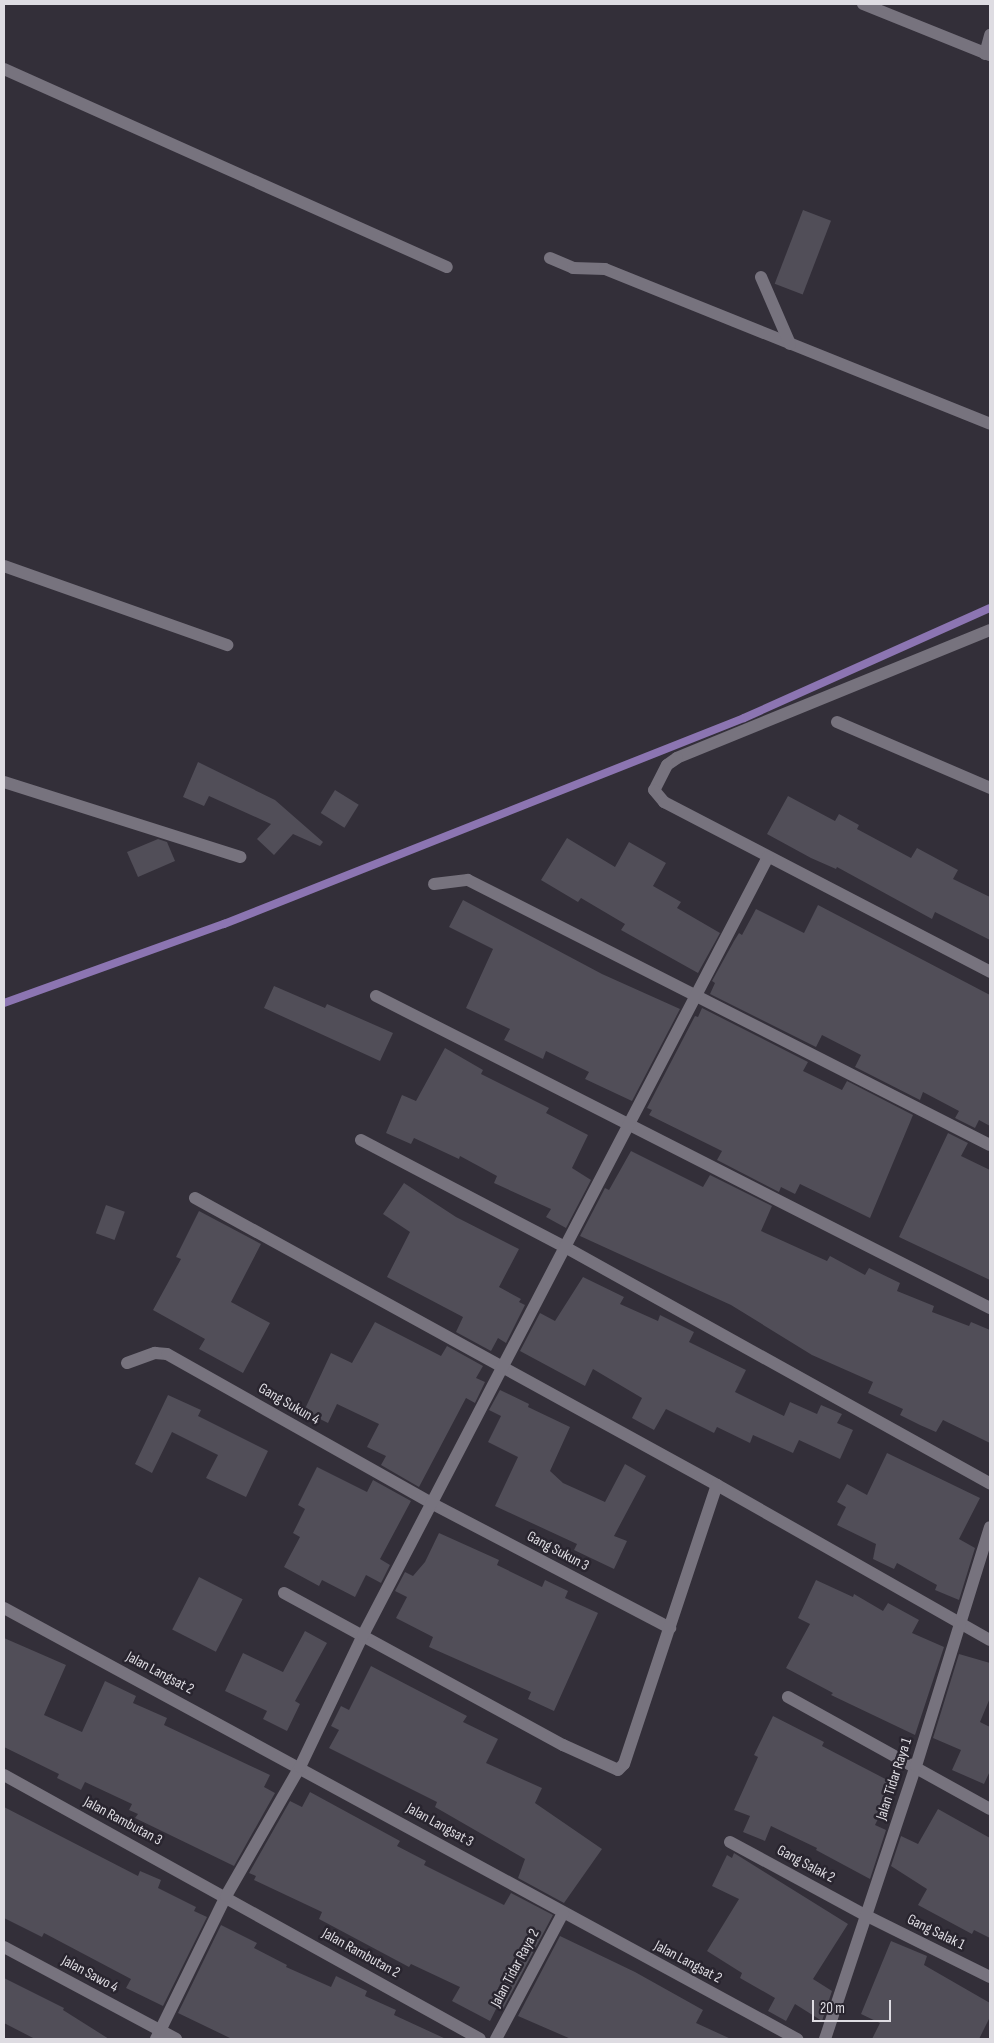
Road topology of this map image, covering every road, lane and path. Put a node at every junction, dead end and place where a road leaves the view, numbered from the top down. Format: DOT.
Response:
graph roads {
  1 [pos="863,4"];
  2 [pos="990,35"];
  3 [pos="988,54"];
  4 [pos="4,70"];
  5 [pos="550,258"];
  6 [pos="447,267"];
  7 [pos="761,277"];
  8 [pos="790,344"];
  9 [pos="990,424"];
  10 [pos="4,566"];
  11 [pos="990,630"];
  12 [pos="227,645"];
  13 [pos="837,722"];
  14 [pos="4,782"];
  15 [pos="990,788"];
  16 [pos="240,856"];
  17 [pos="768,857"];
  18 [pos="434,884"];
  19 [pos="990,972"];
  20 [pos="696,995"];
  21 [pos="376,996"];
  22 [pos="628,1124"];
  23 [pos="361,1140"];
  24 [pos="990,1145"];
  25 [pos="194,1198"];
  26 [pos="565,1247"];
  27 [pos="990,1308"];
  28 [pos="127,1363"];
  29 [pos="503,1366"];
  30 [pos="990,1484"];
  31 [pos="717,1485"];
  32 [pos="431,1503"];
  33 [pos="990,1527"];
  34 [pos="284,1593"];
  35 [pos="4,1608"];
  36 [pos="960,1624"];
  37 [pos="670,1628"];
  38 [pos="362,1634"];
  39 [pos="990,1640"];
  40 [pos="788,1697"];
  41 [pos="916,1766"];
  42 [pos="300,1767"];
  43 [pos="4,1775"];
  44 [pos="990,1809"];
  45 [pos="730,1842"];
  46 [pos="226,1896"];
  47 [pos="563,1913"];
  48 [pos="867,1916"];
  49 [pos="4,1946"];
  50 [pos="990,1977"];
  51 [pos="158,2035"];
  52 [pos="176,2039"];
  53 [pos="480,2039"];
  54 [pos="496,2039"];
  55 [pos="797,2039"];
  56 [pos="825,2039"];
  1 -- 3 [label="street"];
  2 -- 3 [label="street"];
  4 -- 6 [label="street"];
  5 -- 8 [label="street"];
  7 -- 8 [label="street"];
  8 -- 9 [label="street"];
  10 -- 12 [label="street"];
  11 -- 17 [label="street"];
  13 -- 15 [label="street"];
  14 -- 16 [label="street"];
  17 -- 19 [label="street"];
  17 -- 20 [label="street"];
  18 -- 20 [label="street"];
  20 -- 22 [label="street"];
  20 -- 24 [label="street"];
  21 -- 22 [label="street"];
  22 -- 26 [label="street"];
  22 -- 27 [label="street"];
  23 -- 26 [label="street"];
  25 -- 29 [label="street"];
  26 -- 29 [label="street"];
  26 -- 30 [label="street"];
  28 -- 32 [label="street, Gang Sukun 4"];
  29 -- 31 [label="street"];
  29 -- 32 [label="street"];
  31 -- 36 [label="street"];
  31 -- 37 [label="street"];
  32 -- 37 [label="street, Gang Sukun 3"];
  32 -- 38 [label="street"];
  33 -- 36 [label="street, Jalan Tidar Raya 1"];
  34 -- 38 [label="street"];
  35 -- 42 [label="street, Jalan Langsat 2"];
  36 -- 39 [label="street"];
  36 -- 41 [label="street, Jalan Tidar Raya 1"];
  37 -- 38 [label="street"];
  38 -- 42 [label="street"];
  40 -- 41 [label="street"];
  41 -- 44 [label="street"];
  41 -- 48 [label="street, Jalan Tidar Raya 1"];
  42 -- 46 [label="street"];
  42 -- 47 [label="street, Jalan Langsat 3"];
  43 -- 46 [label="street, Jalan Rambutan 3"];
  45 -- 48 [label="street, Gang Salak 2"];
  46 -- 51 [label="street"];
  46 -- 53 [label="street, Jalan Rambutan 2"];
  47 -- 54 [label="street, Jalan Tidar Raya 2"];
  47 -- 55 [label="street, Jalan Langsat 2"];
  48 -- 50 [label="street, Gang Salak 1"];
  48 -- 56 [label="street, Jalan Tidar Raya 1"];
  49 -- 51 [label="street, Jalan Sawo 4"];
  51 -- 52 [label="street, Jalan Sawo 4"];
}
